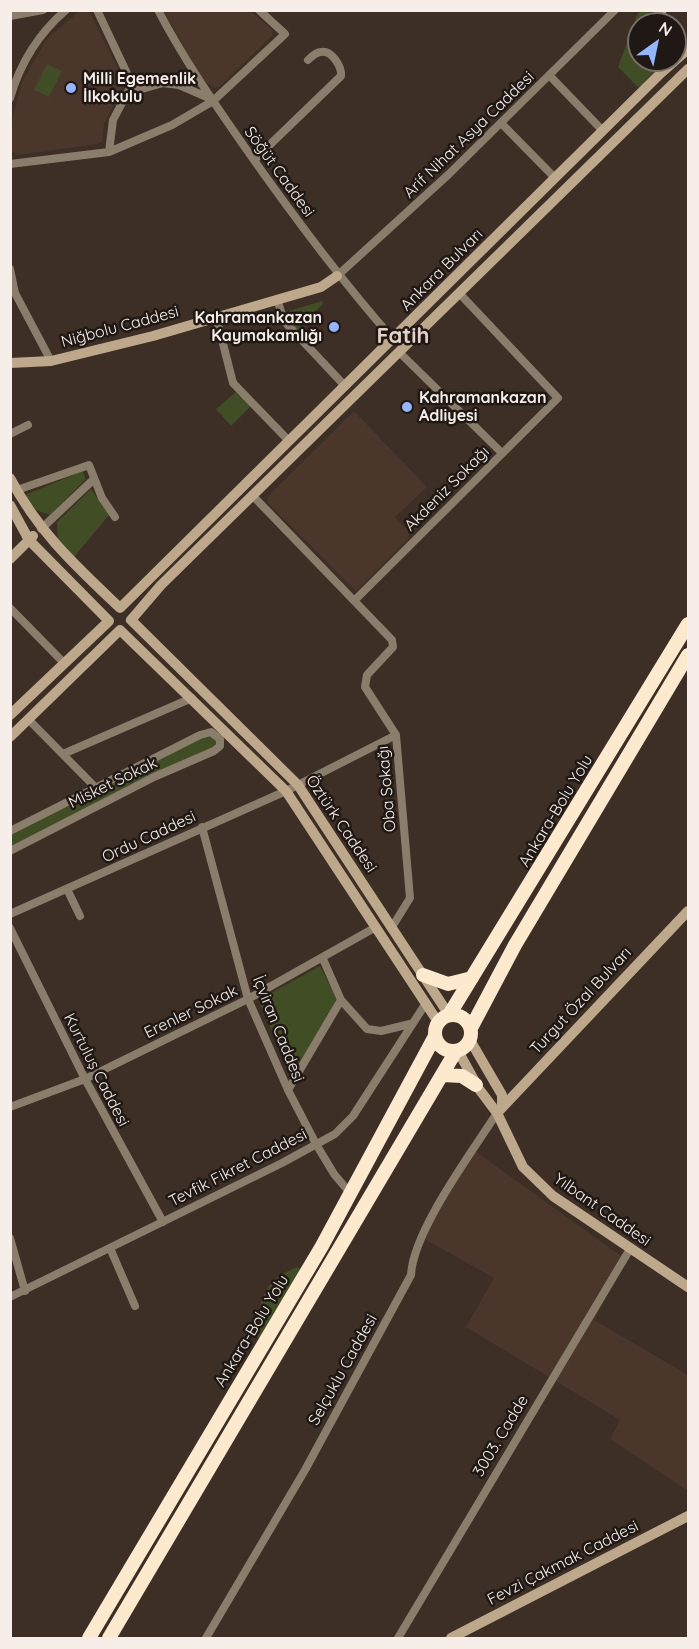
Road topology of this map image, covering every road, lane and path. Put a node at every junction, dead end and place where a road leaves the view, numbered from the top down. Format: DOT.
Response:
graph roads {
  1 [pos="43,10"];
  2 [pos="66,10"];
  3 [pos="98,10"];
  4 [pos="158,10"];
  5 [pos="259,10"];
  6 [pos="615,10"];
  7 [pos="10,16"];
  8 [pos="308,60"];
  9 [pos="688,70"];
  10 [pos="665,72"];
  11 [pos="550,76"];
  12 [pos="132,84"];
  13 [pos="10,98"];
  14 [pos="213,101"];
  15 [pos="502,124"];
  16 [pos="603,131"];
  17 [pos="109,152"];
  18 [pos="254,160"];
  19 [pos="10,164"];
  20 [pos="555,178"];
  21 [pos="10,269"];
  22 [pos="337,276"];
  23 [pos="13,294"];
  24 [pos="460,294"];
  25 [pos="277,299"];
  26 [pos="216,316"];
  27 [pos="393,339"];
  28 [pos="400,353"];
  29 [pos="51,361"];
  30 [pos="10,363"];
  31 [pos="345,386"];
  32 [pos="28,425"];
  33 [pos="10,434"];
  34 [pos="289,441"];
  35 [pos="502,453"];
  36 [pos="10,478"];
  37 [pos="94,479"];
  38 [pos="17,490"];
  39 [pos="253,496"];
  40 [pos="10,505"];
  41 [pos="115,517"];
  42 [pos="41,529"];
  43 [pos="29,540"];
  44 [pos="10,559"];
  45 [pos="355,600"];
  46 [pos="10,608"];
  47 [pos="120,608"];
  48 [pos="130,620"];
  49 [pos="109,621"];
  50 [pos="688,624"];
  51 [pos="120,630"];
  52 [pos="688,655"];
  53 [pos="64,663"];
  54 [pos="192,698"];
  55 [pos="13,708"];
  56 [pos="28,720"];
  57 [pos="396,735"];
  58 [pos="10,737"];
  59 [pos="63,754"];
  60 [pos="298,785"];
  61 [pos="95,787"];
  62 [pos="286,791"];
  63 [pos="202,827"];
  64 [pos="10,831"];
  65 [pos="10,851"];
  66 [pos="67,890"];
  67 [pos="688,911"];
  68 [pos="10,914"];
  69 [pos="80,916"];
  70 [pos="10,927"];
  71 [pos="376,927"];
  72 [pos="392,927"];
  73 [pos="323,959"];
  74 [pos="423,975"];
  75 [pos="472,978"];
  76 [pos="248,999"];
  77 [pos="340,1000"];
  78 [pos="426,1003"];
  79 [pos="445,1017"];
  80 [pos="410,1024"];
  81 [pos="470,1034"];
  82 [pos="435,1036"];
  83 [pos="457,1051"];
  84 [pos="441,1075"];
  85 [pos="85,1078"];
  86 [pos="476,1085"];
  87 [pos="288,1090"];
  88 [pos="10,1107"];
  89 [pos="500,1110"];
  90 [pos="316,1144"];
  91 [pos="350,1193"];
  92 [pos="163,1222"];
  93 [pos="10,1238"];
  94 [pos="110,1248"];
  95 [pos="630,1249"];
  96 [pos="688,1287"];
  97 [pos="25,1291"];
  98 [pos="10,1297"];
  99 [pos="135,1306"];
  100 [pos="688,1516"];
  101 [pos="89,1638"];
  102 [pos="109,1638"];
  103 [pos="206,1638"];
  104 [pos="399,1638"];
  105 [pos="451,1638"];
  1 -- 7 [label="street"];
  2 -- 13 [label="street"];
  3 -- 12 [label="street"];
  4 -- 14 [label="street, Söğüt Caddesi"];
  5 -- 14 [label="street"];
  6 -- 11 [label="street, Arif Nihat Asya Caddesi"];
  8 -- 18 [label="street"];
  9 -- 24 [label="street, Ankara Bulvarı"];
  10 -- 16 [label="street, Ankara Bulvarı"];
  11 -- 15 [label="street, Arif Nihat Asya Caddesi"];
  11 -- 16 [label="street"];
  12 -- 14 [label="street"];
  12 -- 17 [label="street"];
  14 -- 17 [label="street"];
  14 -- 18 [label="street, Söğüt Caddesi"];
  15 -- 20 [label="street"];
  15 -- 22 [label="street, Arif Nihat Asya Caddesi"];
  16 -- 20 [label="street, Ankara Bulvarı"];
  17 -- 19 [label="street"];
  18 -- 22 [label="street, Söğüt Caddesi"];
  20 -- 27 [label="street, Ankara Bulvarı"];
  21 -- 23 [label="street"];
  22 -- 25 [label="street, Niğbolu Caddesi"];
  22 -- 27 [label="street, Söğüt Caddesi"];
  23 -- 29 [label="street"];
  24 -- 28 [label="street, Ankara Bulvarı"];
  24 -- 35 [label="street, Akdeniz Sokağı"];
  25 -- 26 [label="street, Niğbolu Caddesi"];
  25 -- 31 [label="street"];
  26 -- 29 [label="street, Niğbolu Caddesi"];
  26 -- 34 [label="street"];
  27 -- 31 [label="street, Ankara Bulvarı"];
  28 -- 35 [label="street"];
  28 -- 39 [label="street, Ankara Bulvarı"];
  29 -- 30 [label="street, Niğbolu Caddesi"];
  31 -- 34 [label="street, Ankara Bulvarı"];
  32 -- 33 [label="street"];
  34 -- 47 [label="street, Ankara Bulvarı"];
  35 -- 45 [label="street, Akdeniz Sokağı"];
  36 -- 38 [label="street"];
  37 -- 38 [label="street"];
  37 -- 41 [label="street"];
  37 -- 42 [label="street"];
  38 -- 42 [label="street"];
  39 -- 45 [label="street"];
  39 -- 48 [label="street, Ankara Bulvarı"];
  40 -- 43 [label="street"];
  42 -- 43 [label="street"];
  42 -- 47 [label="street"];
  43 -- 44 [label="street"];
  43 -- 49 [label="street"];
  45 -- 57 [label="street, Oba Sokağı"];
  46 -- 53 [label="street"];
  47 -- 48 [label="street"];
  47 -- 49 [label="street, Ankara Bulvarı"];
  48 -- 51 [label="street, Ankara Bulvarı"];
  48 -- 60 [label="street, Öztürk Caddesi"];
  49 -- 51 [label="street"];
  49 -- 53 [label="street, Ankara Bulvarı"];
  50 -- 75 [label="highway, Ankara-Bolu Yolu"];
  51 -- 54 [label="street, Öztürk Caddesi"];
  51 -- 56 [label="street, Ankara Bulvarı"];
  52 -- 81 [label="highway, Ankara-Bolu Yolu"];
  53 -- 55 [label="street, Ankara Bulvarı"];
  54 -- 59 [label="street"];
  54 -- 62 [label="street, Öztürk Caddesi"];
  56 -- 58 [label="street, Ankara Bulvarı"];
  56 -- 59 [label="street"];
  57 -- 60 [label="street, Ordu Caddesi"];
  57 -- 72 [label="street, Oba Sokağı"];
  59 -- 61 [label="street"];
  60 -- 62 [label="street, Ordu Caddesi"];
  60 -- 72 [label="street, Öztürk Caddesi"];
  61 -- 64 [label="street"];
  61 -- 65 [label="street, Misket Sokak"];
  62 -- 63 [label="street, Ordu Caddesi"];
  62 -- 71 [label="street, Öztürk Caddesi"];
  63 -- 66 [label="street, Ordu Caddesi"];
  63 -- 76 [label="street, İçviran Caddesi"];
  66 -- 68 [label="street, Ordu Caddesi"];
  66 -- 69 [label="street"];
  67 -- 89 [label="street, Turgut Özal Bulvarı"];
  70 -- 85 [label="street, Kurtuluş Caddesi"];
  71 -- 73 [label="street, Erenler Sokak"];
  71 -- 78 [label="street, Öztürk Caddesi"];
  72 -- 74 [label="street, Öztürk Caddesi"];
  73 -- 76 [label="street, Erenler Sokak"];
  73 -- 77 [label="street"];
  74 -- 75 [label="highway"];
  74 -- 79 [label="street, Öztürk Caddesi"];
  75 -- 79 [label="highway, Ankara-Bolu Yolu"];
  76 -- 85 [label="street, Erenler Sokak"];
  76 -- 87 [label="street, İçviran Caddesi"];
  77 -- 80 [label="street"];
  77 -- 87 [label="street"];
  78 -- 79 [label="street, Öztürk Caddesi"];
  78 -- 80 [label="street, Tevfik Fikret Caddesi"];
  79 -- 81 [label="highway"];
  79 -- 82 [label="highway"];
  80 -- 90 [label="street, Tevfik Fikret Caddesi"];
  81 -- 83 [label="highway"];
  81 -- 89 [label="street, Yılbant Caddesi"];
  82 -- 83 [label="highway"];
  82 -- 91 [label="highway, Ankara-Bolu Yolu"];
  83 -- 84 [label="highway, Ankara-Bolu Yolu"];
  83 -- 86 [label="street, Yılbant Caddesi"];
  84 -- 86 [label="highway"];
  84 -- 102 [label="highway, Ankara-Bolu Yolu"];
  85 -- 88 [label="street, Erenler Sokak"];
  85 -- 92 [label="street, Kurtuluş Caddesi"];
  86 -- 89 [label="street, Yılbant Caddesi"];
  87 -- 90 [label="street, İçviran Caddesi"];
  89 -- 95 [label="street, Yılbant Caddesi"];
  89 -- 103 [label="street, Selçuklu Caddesi"];
  90 -- 91 [label="street, İçviran Caddesi"];
  90 -- 92 [label="street, Tevfik Fikret Caddesi"];
  91 -- 101 [label="highway, Ankara-Bolu Yolu"];
  92 -- 94 [label="street, Tevfik Fikret Caddesi"];
  93 -- 97 [label="street"];
  94 -- 97 [label="street, Tevfik Fikret Caddesi"];
  94 -- 99 [label="street"];
  95 -- 96 [label="street, Yılbant Caddesi"];
  95 -- 104 [label="street, 3003. Cadde"];
  97 -- 98 [label="street, Tevfik Fikret Caddesi"];
  100 -- 105 [label="street, Fevzi Çakmak Caddesi"];
}
